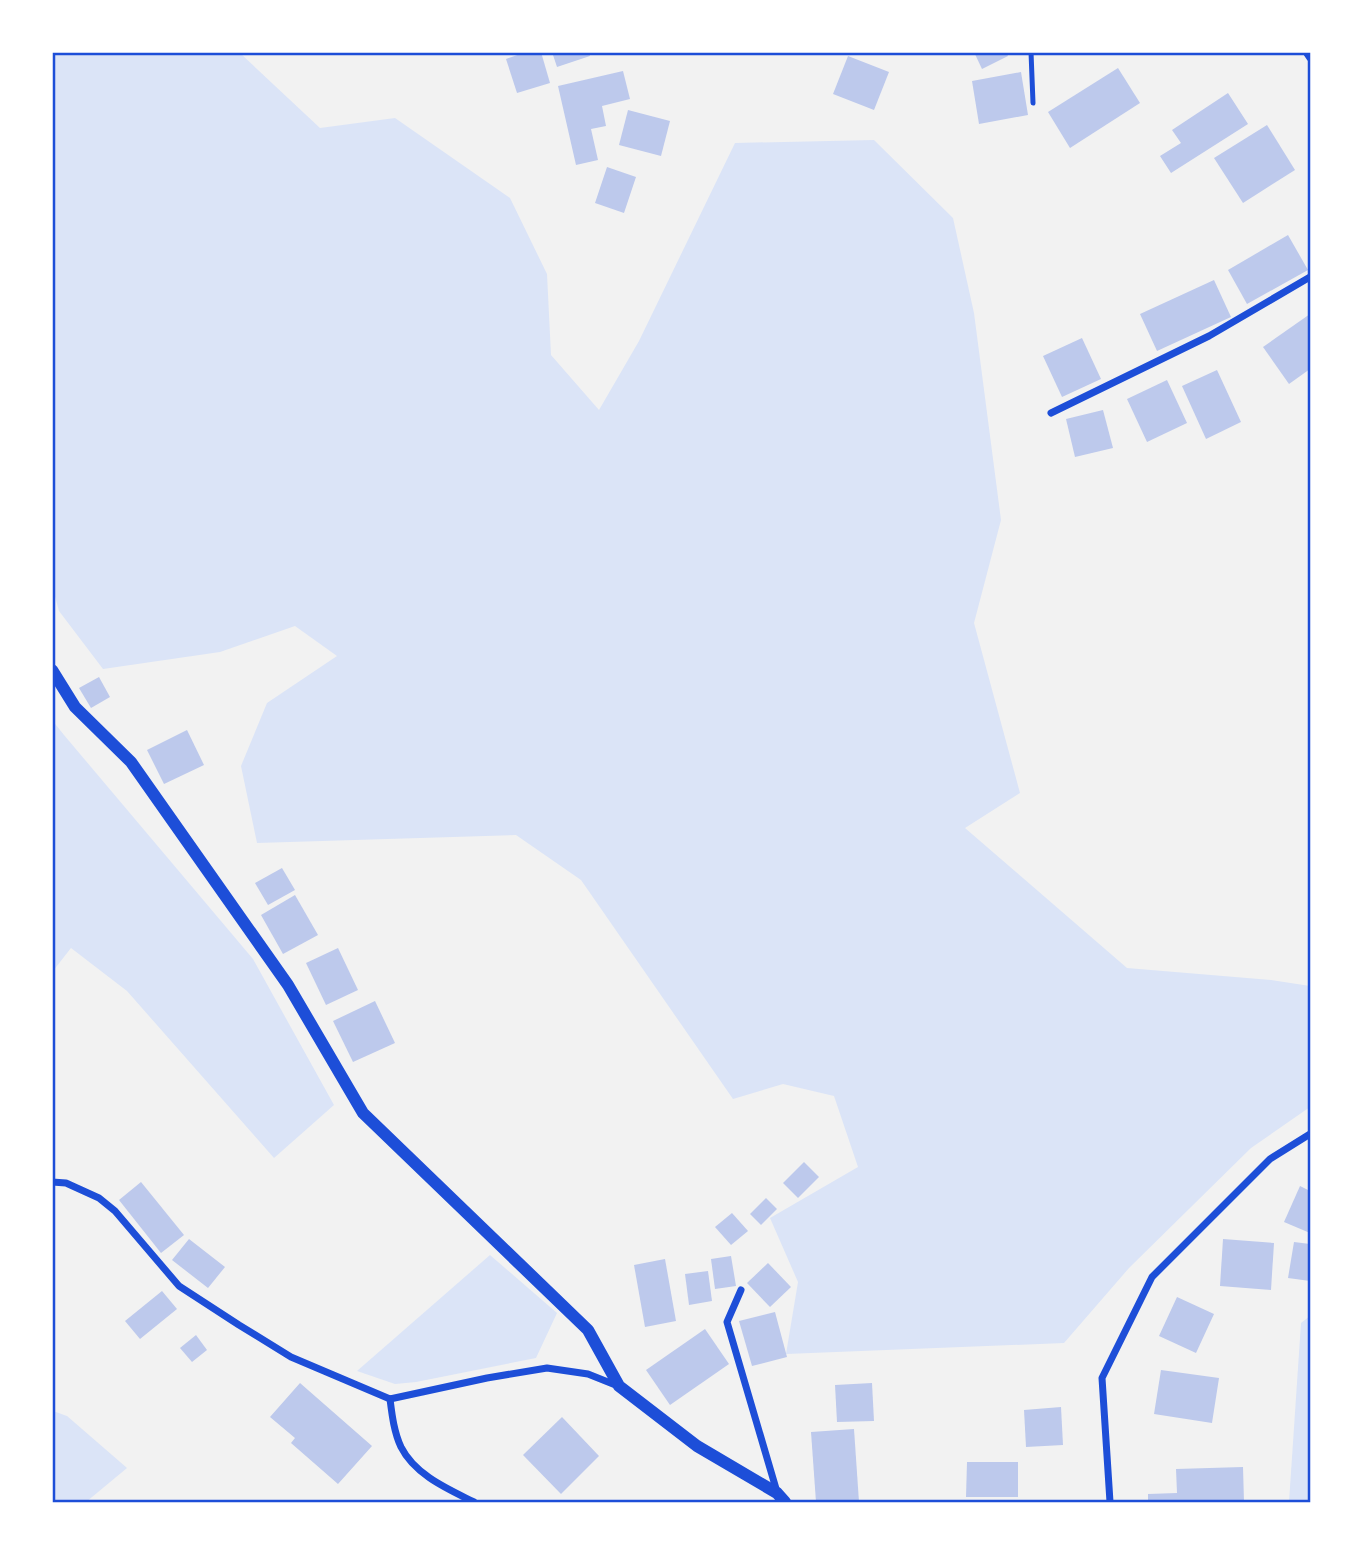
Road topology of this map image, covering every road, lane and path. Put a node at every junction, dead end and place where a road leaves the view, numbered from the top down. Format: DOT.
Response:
graph roads {
  1 [pos="1031,52"];
  2 [pos="1306,52"];
  3 [pos="1311,58"];
  4 [pos="1033,103"];
  5 [pos="1311,277"];
  6 [pos="1051,413"];
  7 [pos="52,670"];
  8 [pos="1311,1134"];
  9 [pos="52,1182"];
  10 [pos="741,1290"];
  11 [pos="618,1386"];
  12 [pos="390,1399"];
  13 [pos="781,1498"];
  14 [pos="474,1503"];
  15 [pos="1110,1503"];
  1 -- 4 [label="lane"];
  2 -- 3 [label="street"];
  5 -- 6 [label="street"];
  7 -- 11 [label="street"];
  8 -- 15 [label="street"];
  9 -- 12 [label="street"];
  10 -- 13 [label="street"];
  11 -- 12 [label="street"];
  11 -- 13 [label="street"];
  12 -- 14 [label="street"];
}
